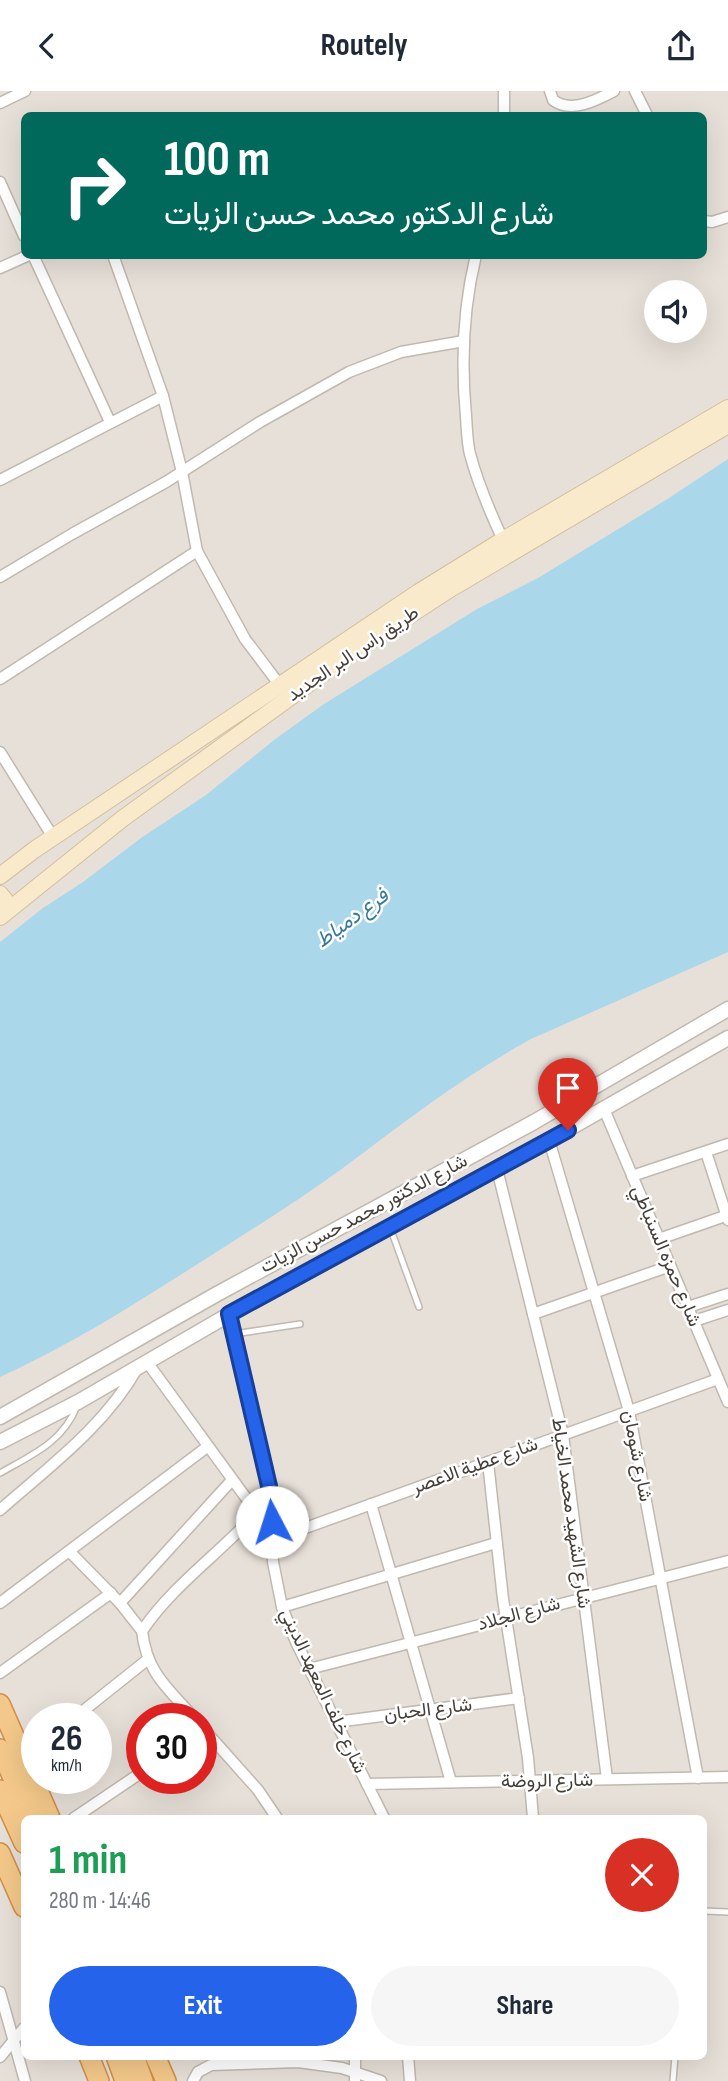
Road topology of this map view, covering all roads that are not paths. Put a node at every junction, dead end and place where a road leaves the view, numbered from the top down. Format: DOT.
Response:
graph roads {
  1 [pos="25,91"];
  2 [pos="504,91"];
  3 [pos="550,91"];
  4 [pos="614,91"];
  5 [pos="635,91"];
  6 [pos="0,103"];
  7 [pos="504,112"];
  8 [pos="646,112"];
  9 [pos="0,182"];
  10 [pos="728,217"];
  11 [pos="707,221"];
  12 [pos="21,229"];
  13 [pos="21,259"];
  14 [pos="33,259"];
  15 [pos="114,259"];
  16 [pos="475,259"];
  17 [pos="0,268"];
  18 [pos="464,341"];
  19 [pos="163,396"];
  20 [pos="728,408"];
  21 [pos="110,422"];
  22 [pos="728,425"];
  23 [pos="182,472"];
  24 [pos="0,480"];
  25 [pos="503,540"];
  26 [pos="197,551"];
  27 [pos="0,577"];
  28 [pos="0,679"];
  29 [pos="279,684"];
  30 [pos="0,752"];
  31 [pos="53,837"];
  32 [pos="0,876"];
  33 [pos="0,894"];
  34 [pos="2,915"];
  35 [pos="728,1009"];
  36 [pos="728,1038"];
  37 [pos="604,1109"];
  38 [pos="550,1140"];
  39 [pos="728,1144"];
  40 [pos="706,1152"];
  41 [pos="496,1169"];
  42 [pos="632,1176"];
  43 [pos="728,1217"];
  44 [pos="390,1227"];
  45 [pos="659,1239"];
  46 [pos="670,1266"];
  47 [pos="594,1293"];
  48 [pos="728,1293"];
  49 [pos="419,1307"];
  50 [pos="688,1307"];
  51 [pos="728,1310"];
  52 [pos="229,1314"];
  53 [pos="533,1314"];
  54 [pos="694,1321"];
  55 [pos="300,1324"];
  56 [pos="234,1333"];
  57 [pos="143,1363"];
  58 [pos="723,1384"];
  59 [pos="78,1402"];
  60 [pos="728,1402"];
  61 [pos="629,1411"];
  62 [pos="0,1417"];
  63 [pos="563,1435"];
  64 [pos="0,1442"];
  65 [pos="207,1447"];
  66 [pos="488,1462"];
  67 [pos="0,1473"];
  68 [pos="232,1480"];
  69 [pos="271,1495"];
  70 [pos="371,1504"];
  71 [pos="0,1510"];
  72 [pos="257,1513"];
  73 [pos="272,1540"];
  74 [pos="496,1543"];
  75 [pos="70,1552"];
  76 [pos="728,1561"];
  77 [pos="392,1574"];
  78 [pos="660,1578"];
  79 [pos="111,1593"];
  80 [pos="584,1597"];
  81 [pos="0,1603"];
  82 [pos="120,1603"];
  83 [pos="282,1607"];
  84 [pos="506,1618"];
  85 [pos="142,1631"];
  86 [pos="411,1642"];
  87 [pos="147,1660"];
  88 [pos="309,1669"];
  89 [pos="0,1673"];
  90 [pos="519,1698"];
  91 [pos="93,1703"];
  92 [pos="181,1703"];
  93 [pos="0,1704"];
  94 [pos="431,1710"];
  95 [pos="336,1722"];
  96 [pos="217,1745"];
  97 [pos="0,1749"];
  98 [pos="728,1777"];
  99 [pos="698,1778"];
  100 [pos="607,1779"];
  101 [pos="531,1781"];
  102 [pos="451,1782"];
  103 [pos="126,1783"];
  104 [pos="367,1784"];
  105 [pos="0,1790"];
  106 [pos="30,1815"];
  107 [pos="50,1815"];
  108 [pos="78,1815"];
  109 [pos="275,1815"];
  110 [pos="382,1815"];
  111 [pos="533,1815"];
  112 [pos="21,1836"];
  113 [pos="0,1853"];
  114 [pos="21,1900"];
  115 [pos="707,1911"];
  116 [pos="728,1912"];
  117 [pos="0,1992"];
  118 [pos="21,2031"];
  119 [pos="14,2039"];
  120 [pos="0,2057"];
  121 [pos="91,2060"];
  122 [pos="118,2060"];
  123 [pos="136,2060"];
  124 [pos="157,2060"];
  125 [pos="408,2060"];
  126 [pos="675,2060"];
  127 [pos="355,2076"];
  128 [pos="25,2081"];
  129 [pos="99,2081"];
  130 [pos="125,2081"];
  131 [pos="143,2081"];
  132 [pos="166,2081"];
  133 [pos="193,2081"];
  134 [pos="381,2081"];
  135 [pos="410,2081"];
  136 [pos="673,2081"];
  1 -- 6 [label="street"];
  2 -- 7 [label="street"];
  3 -- 4 [label="street"];
  5 -- 8 [label="street"];
  9 -- 12 [label="street"];
  10 -- 11 [label="street"];
  13 -- 17 [label="street"];
  14 -- 21 [label="street"];
  15 -- 19 [label="street"];
  16 -- 18 [label="street"];
  18 -- 23 [label="street"];
  18 -- 25 [label="street"];
  19 -- 21 [label="street"];
  19 -- 23 [label="street"];
  20 -- 25 [label="main road, طريق راس البر الجديد"];
  21 -- 24 [label="street"];
  22 -- 34 [label="main road, طريق راس البر الجديد"];
  23 -- 26 [label="street"];
  23 -- 27 [label="street"];
  25 -- 29 [label="main road, طريق راس البر الجديد"];
  26 -- 28 [label="street"];
  26 -- 29 [label="street"];
  29 -- 31 [label="main road, طريق راس البر الجديد"];
  30 -- 31 [label="street"];
  31 -- 32 [label="main road, طريق راس البر الجديد"];
  33 -- 34 [label="main road"];
  35 -- 62 [label="street, شارع الدكتور محمد حسن الزيات"];
  36 -- 37 [label="street, شارع الدكتور محمد حسن الزيات"];
  37 -- 38 [label="street, شارع الدكتور محمد حسن الزيات"];
  37 -- 42 [label="street, شارع حمزه السنباطي"];
  38 -- 41 [label="street, شارع الدكتور محمد حسن الزيات"];
  38 -- 47 [label="street, شارع شومان"];
  39 -- 40 [label="street"];
  40 -- 42 [label="street"];
  40 -- 43 [label="street"];
  41 -- 44 [label="street, شارع الدكتور محمد حسن الزيات"];
  41 -- 53 [label="street, شارع الشهيد محمد الخياط"];
  42 -- 45 [label="street, شارع حمزه السنباطي"];
  43 -- 45 [label="street"];
  44 -- 49 [label="lane"];
  44 -- 52 [label="street, شارع الدكتور محمد حسن الزيات"];
  45 -- 46 [label="street, شارع حمزه السنباطي"];
  46 -- 47 [label="street"];
  46 -- 50 [label="street, شارع حمزه السنباطي"];
  47 -- 53 [label="street"];
  47 -- 61 [label="street, شارع شومان"];
  48 -- 50 [label="street"];
  50 -- 54 [label="street, شارع حمزه السنباطي"];
  51 -- 54 [label="street"];
  52 -- 56 [label="street, شارع خلف المعهد الديني"];
  52 -- 57 [label="street, شارع الدكتور محمد حسن الزيات"];
  53 -- 63 [label="street, شارع الشهيد محمد الخياط"];
  54 -- 58 [label="street, شارع حمزه السنباطي"];
  55 -- 56 [label="lane"];
  56 -- 69 [label="street, شارع خلف المعهد الديني"];
  57 -- 59 [label="street, شارع الدكتور محمد حسن الزيات"];
  57 -- 65 [label="street"];
  57 -- 71 [label="street"];
  58 -- 60 [label="street, شارع حمزه السنباطي"];
  58 -- 61 [label="street, شارع عطية الاعصر"];
  59 -- 64 [label="street, شارع الدكتور محمد حسن الزيات"];
  59 -- 67 [label="lane"];
  61 -- 63 [label="street, شارع عطية الاعصر"];
  61 -- 78 [label="street, شارع شومان"];
  63 -- 66 [label="street, شارع عطية الاعصر"];
  63 -- 80 [label="street, شارع الشهيد محمد الخياط"];
  65 -- 68 [label="street"];
  65 -- 75 [label="street"];
  66 -- 70 [label="street, شارع عطية الاعصر"];
  66 -- 74 [label="street"];
  68 -- 72 [label="street"];
  68 -- 82 [label="street"];
  69 -- 72 [label="street"];
  69 -- 73 [label="street, شارع خلف المعهد الديني"];
  70 -- 73 [label="street, شارع عطية الاعصر"];
  70 -- 77 [label="street"];
  72 -- 85 [label="street"];
  73 -- 83 [label="street, شارع خلف المعهد الديني"];
  74 -- 77 [label="street"];
  74 -- 84 [label="street"];
  75 -- 79 [label="street"];
  75 -- 81 [label="street"];
  76 -- 78 [label="street, شارع الجلاد"];
  77 -- 83 [label="street"];
  77 -- 86 [label="street"];
  78 -- 80 [label="street, شارع الجلاد"];
  78 -- 99 [label="street, شارع شومان"];
  79 -- 82 [label="street"];
  79 -- 89 [label="street"];
  80 -- 84 [label="street, شارع الجلاد"];
  80 -- 100 [label="street, شارع الشهيد محمد الخياط"];
  82 -- 85 [label="street"];
  83 -- 88 [label="street, شارع خلف المعهد الديني"];
  84 -- 86 [label="street, شارع الجلاد"];
  84 -- 90 [label="street"];
  85 -- 87 [label="street"];
  86 -- 88 [label="street, شارع الجلاد"];
  86 -- 94 [label="street"];
  87 -- 91 [label="street"];
  87 -- 92 [label="street"];
  88 -- 95 [label="street, شارع خلف المعهد الديني"];
  90 -- 94 [label="street, شارع الحبان"];
  90 -- 101 [label="street"];
  93 -- 107 [label="highway"];
  94 -- 95 [label="street, شارع الحبان"];
  94 -- 102 [label="street"];
  95 -- 104 [label="street, شارع خلف المعهد الديني"];
  96 -- 109 [label="street"];
  97 -- 106 [label="highway"];
  98 -- 99 [label="street, شارع الروضة"];
  99 -- 100 [label="street, شارع الروضة"];
  100 -- 101 [label="street, شارع الروضة"];
  101 -- 102 [label="street, شارع الروضة"];
  101 -- 111 [label="street"];
  102 -- 104 [label="street, شارع الروضة"];
  103 -- 108 [label="street"];
  104 -- 110 [label="street, شارع خلف المعهد الديني"];
  105 -- 112 [label="highway"];
  113 -- 114 [label="highway"];
  115 -- 116 [label="lane"];
  117 -- 119 [label="street"];
  118 -- 119 [label="street"];
  119 -- 120 [label="street"];
  119 -- 128 [label="street"];
  121 -- 129 [label="highway"];
  122 -- 130 [label="highway"];
  123 -- 131 [label="highway"];
  124 -- 132 [label="highway"];
  125 -- 135 [label="street"];
  126 -- 136 [label="lane"];
  127 -- 133 [label="street"];
  127 -- 134 [label="street"];
}
